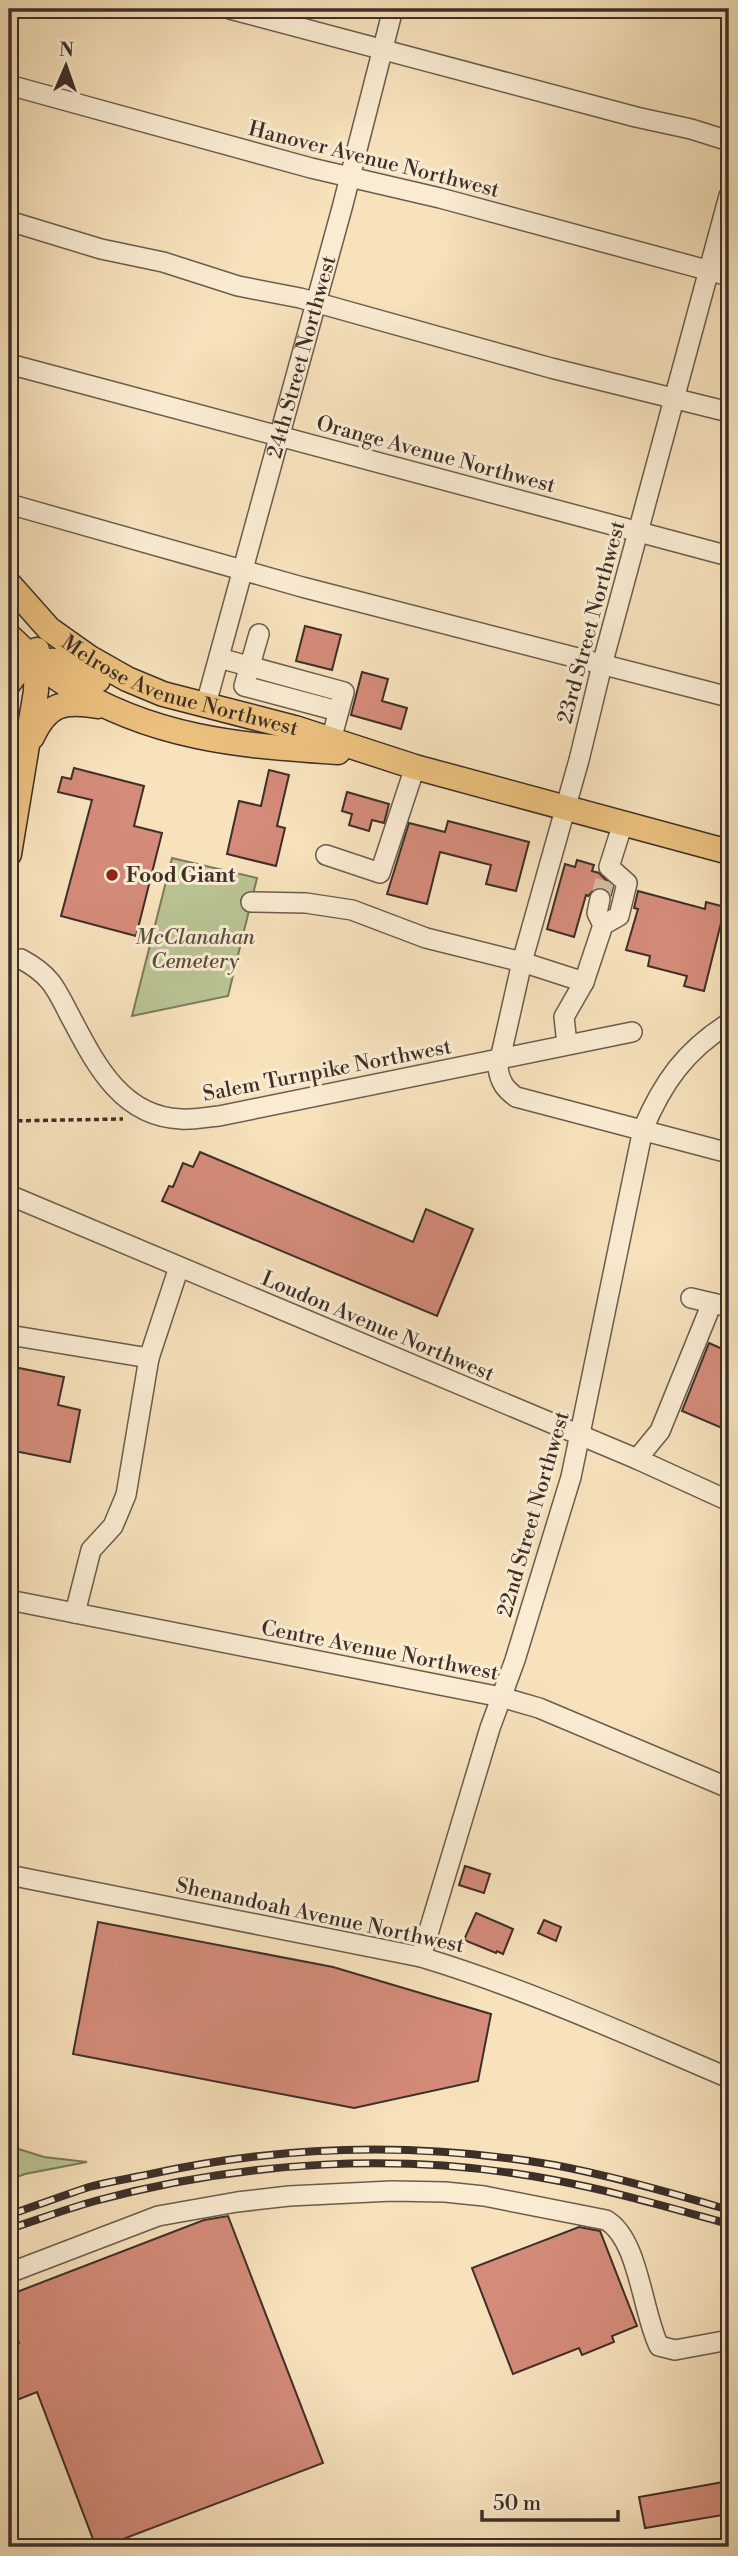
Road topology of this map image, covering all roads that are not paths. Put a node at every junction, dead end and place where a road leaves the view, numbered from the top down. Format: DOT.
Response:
graph roads {
  1 [pos="230,9"];
  2 [pos="393,9"];
  3 [pos="382,49"];
  4 [pos="9,85"];
  5 [pos="729,141"];
  6 [pos="350,176"];
  7 [pos="729,196"];
  8 [pos="9,221"];
  9 [pos="708,270"];
  10 [pos="729,276"];
  11 [pos="316,303"];
  12 [pos="9,365"];
  13 [pos="674,398"];
  14 [pos="729,412"];
  15 [pos="279,436"];
  16 [pos="9,504"];
  17 [pos="638,532"];
  18 [pos="729,556"];
  19 [pos="242,569"];
  20 [pos="12,588"];
  21 [pos="259,634"];
  22 [pos="9,636"];
  23 [pos="219,659"];
  24 [pos="38,662"];
  25 [pos="602,665"];
  26 [pos="250,666"];
  27 [pos="9,683"];
  28 [pos="729,698"];
  29 [pos="206,704"];
  30 [pos="110,709"];
  31 [pos="331,740"];
  32 [pos="27,747"];
  33 [pos="370,753"];
  34 [pos="415,767"];
  35 [pos="565,808"];
  36 [pos="12,817"];
  37 [pos="623,823"];
  38 [pos="729,852"];
  39 [pos="9,853"];
  40 [pos="326,855"];
  41 [pos="605,882"];
  42 [pos="251,902"];
  43 [pos="603,925"];
  44 [pos="20,959"];
  45 [pos="522,962"];
  46 [pos="584,982"];
  47 [pos="729,1023"];
  48 [pos="632,1032"];
  49 [pos="566,1044"];
  50 [pos="498,1059"];
  51 [pos="643,1129"];
  52 [pos="729,1153"];
  53 [pos="9,1195"];
  54 [pos="179,1267"];
  55 [pos="691,1298"];
  56 [pos="721,1305"];
  57 [pos="9,1335"];
  58 [pos="149,1358"];
  59 [pos="581,1436"];
  60 [pos="637,1459"];
  61 [pos="729,1501"];
  62 [pos="9,1600"];
  63 [pos="75,1613"];
  64 [pos="501,1697"];
  65 [pos="729,1788"];
  66 [pos="9,1875"];
  67 [pos="421,1957"];
  68 [pos="729,2078"];
  69 [pos="9,2273"];
  70 [pos="729,2340"];
  1 -- 3 [label="street"];
  2 -- 3 [label="street, 24th Street Northwest"];
  3 -- 5 [label="street"];
  3 -- 6 [label="street, 24th Street Northwest"];
  4 -- 6 [label="street, Hanover Avenue Northwest"];
  6 -- 9 [label="street, Hanover Avenue Northwest"];
  6 -- 11 [label="street, 24th Street Northwest"];
  7 -- 9 [label="street, 23rd Street Northwest"];
  8 -- 11 [label="street"];
  9 -- 10 [label="street, Hanover Avenue Northwest"];
  9 -- 13 [label="street, 23rd Street Northwest"];
  11 -- 13 [label="street"];
  11 -- 15 [label="street, 24th Street Northwest"];
  12 -- 15 [label="street, Orange Avenue Northwest"];
  13 -- 14 [label="street"];
  13 -- 17 [label="street, 23rd Street Northwest"];
  15 -- 17 [label="street, Orange Avenue Northwest"];
  15 -- 19 [label="street, 24th Street Northwest"];
  16 -- 19 [label="street"];
  17 -- 18 [label="street, Orange Avenue Northwest"];
  17 -- 25 [label="street, 23rd Street Northwest"];
  19 -- 23 [label="street, 24th Street Northwest"];
  19 -- 25 [label="street"];
  20 -- 24 [label="main road"];
  20 -- 29 [label="main road, Melrose Avenue Northwest"];
  21 -- 26 [label="street"];
  22 -- 24 [label="main road, Melrose Avenue Northwest"];
  23 -- 26 [label="street"];
  23 -- 29 [label="street, 24th Street Northwest"];
  24 -- 27 [label="main road"];
  24 -- 29 [label="main road"];
  24 -- 30 [label="main road, Melrose Avenue Northwest"];
  24 -- 32 [label="main road"];
  25 -- 28 [label="street"];
  25 -- 35 [label="street, 23rd Street Northwest"];
  26 -- 31 [label="street"];
  29 -- 31 [label="main road, Melrose Avenue Northwest"];
  30 -- 32 [label="main road"];
  30 -- 33 [label="main road, Melrose Avenue Northwest"];
  31 -- 33 [label="main road, Melrose Avenue Northwest"];
  32 -- 36 [label="main road"];
  33 -- 34 [label="main road, Melrose Avenue Northwest"];
  34 -- 35 [label="main road, Melrose Avenue Northwest"];
  34 -- 40 [label="street"];
  35 -- 37 [label="main road, Melrose Avenue Northwest"];
  35 -- 45 [label="street, 23rd Street Northwest"];
  36 -- 39 [label="main road"];
  37 -- 38 [label="main road, Melrose Avenue Northwest"];
  37 -- 41 [label="street"];
  41 -- 43 [label="street"];
  41 -- 43 [label="street"];
  42 -- 45 [label="street"];
  43 -- 46 [label="street"];
  44 -- 50 [label="street, Salem Turnpike Northwest"];
  45 -- 46 [label="street"];
  45 -- 50 [label="street, 23rd Street Northwest"];
  46 -- 49 [label="street"];
  47 -- 51 [label="street, 22nd Street Northwest"];
  48 -- 49 [label="street, Salem Turnpike Northwest"];
  49 -- 50 [label="street, Salem Turnpike Northwest"];
  50 -- 51 [label="street"];
  51 -- 52 [label="street"];
  51 -- 59 [label="street, 22nd Street Northwest"];
  53 -- 54 [label="street, Loudon Avenue Northwest"];
  54 -- 58 [label="street"];
  54 -- 59 [label="street, Loudon Avenue Northwest"];
  55 -- 56 [label="street"];
  56 -- 60 [label="street"];
  57 -- 58 [label="street"];
  58 -- 63 [label="street"];
  59 -- 60 [label="street, Loudon Avenue Northwest"];
  59 -- 64 [label="street, 22nd Street Northwest"];
  60 -- 61 [label="street, Loudon Avenue Northwest"];
  62 -- 63 [label="street, Centre Avenue Northwest"];
  63 -- 64 [label="street, Centre Avenue Northwest"];
  64 -- 65 [label="street, Centre Avenue Northwest"];
  64 -- 67 [label="street, 22nd Street Northwest"];
  66 -- 67 [label="street, Shenandoah Avenue Northwest"];
  67 -- 68 [label="street, Shenandoah Avenue Northwest"];
  69 -- 70 [label="street"];
}
